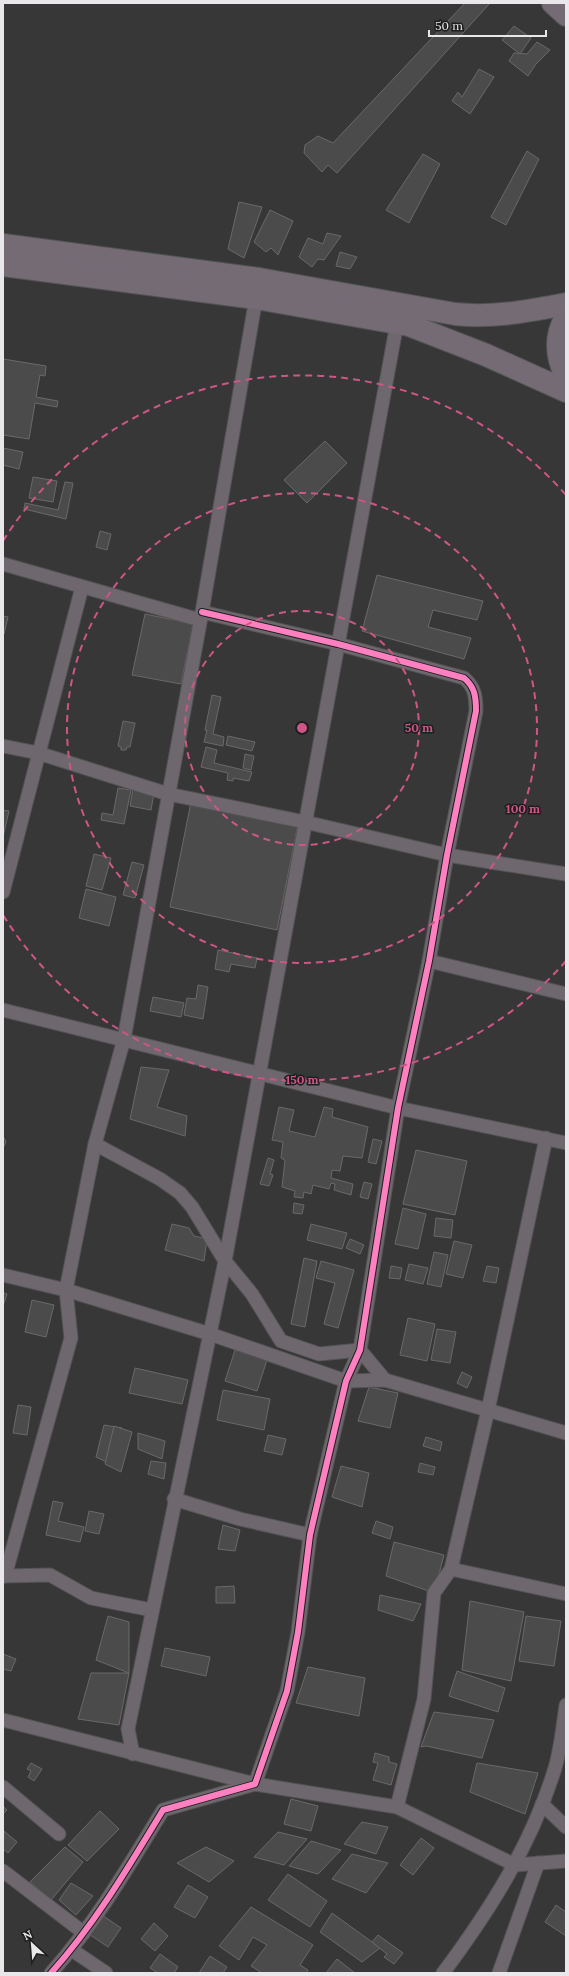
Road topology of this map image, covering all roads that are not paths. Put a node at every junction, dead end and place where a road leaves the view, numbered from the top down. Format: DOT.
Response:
graph roads {
  1 [pos="553,3"];
  2 [pos="566,15"];
  3 [pos="3,245"];
  4 [pos="3,265"];
  5 [pos="256,298"];
  6 [pos="566,304"];
  7 [pos="566,316"];
  8 [pos="397,323"];
  9 [pos="566,376"];
  10 [pos="566,391"];
  11 [pos="3,564"];
  12 [pos="82,587"];
  13 [pos="201,616"];
  14 [pos="338,644"];
  15 [pos="3,746"];
  16 [pos="38,753"];
  17 [pos="168,794"];
  18 [pos="305,822"];
  19 [pos="447,855"];
  20 [pos="566,874"];
  21 [pos="3,892"];
  22 [pos="429,961"];
  23 [pos="566,994"];
  24 [pos="3,1010"];
  25 [pos="124,1040"];
  26 [pos="258,1072"];
  27 [pos="398,1108"];
  28 [pos="546,1138"];
  29 [pos="566,1143"];
  30 [pos="95,1144"];
  31 [pos="225,1261"];
  32 [pos="3,1275"];
  33 [pos="66,1290"];
  34 [pos="210,1334"];
  35 [pos="360,1350"];
  36 [pos="384,1380"];
  37 [pos="346,1381"];
  38 [pos="488,1410"];
  39 [pos="566,1433"];
  40 [pos="174,1499"];
  41 [pos="310,1535"];
  42 [pos="451,1569"];
  43 [pos="4,1576"];
  44 [pos="566,1594"];
  45 [pos="152,1610"];
  46 [pos="566,1705"];
  47 [pos="3,1720"];
  48 [pos="128,1729"];
  49 [pos="110,1748"];
  50 [pos="133,1754"];
  51 [pos="255,1784"];
  52 [pos="3,1788"];
  53 [pos="542,1804"];
  54 [pos="398,1807"];
  55 [pos="566,1827"];
  56 [pos="59,1834"];
  57 [pos="566,1861"];
  58 [pos="538,1863"];
  59 [pos="515,1866"];
  60 [pos="3,1871"];
  61 [pos="84,1932"];
  62 [pos="72,1950"];
  63 [pos="51,1973"];
  64 [pos="106,1973"];
  65 [pos="443,1973"];
  66 [pos="499,1973"];
  1 -- 2 [label="highway"];
  3 -- 6 [label="highway"];
  4 -- 5 [label="highway"];
  5 -- 8 [label="highway"];
  5 -- 13 [label="street"];
  7 -- 9 [label="highway"];
  8 -- 10 [label="highway"];
  8 -- 14 [label="street"];
  11 -- 12 [label="street"];
  12 -- 13 [label="street"];
  12 -- 16 [label="street"];
  13 -- 14 [label="street"];
  13 -- 17 [label="street"];
  14 -- 18 [label="street"];
  14 -- 19 [label="street"];
  15 -- 16 [label="street"];
  16 -- 17 [label="street"];
  16 -- 21 [label="street"];
  17 -- 18 [label="street"];
  17 -- 25 [label="street"];
  18 -- 19 [label="street"];
  18 -- 26 [label="street"];
  19 -- 20 [label="street"];
  19 -- 22 [label="street"];
  22 -- 23 [label="street"];
  22 -- 27 [label="street"];
  24 -- 25 [label="street"];
  25 -- 26 [label="street"];
  25 -- 30 [label="street"];
  26 -- 27 [label="street"];
  26 -- 31 [label="street"];
  27 -- 28 [label="street"];
  27 -- 35 [label="street"];
  28 -- 29 [label="street"];
  28 -- 38 [label="street"];
  30 -- 31 [label="street"];
  30 -- 33 [label="street"];
  31 -- 34 [label="street"];
  31 -- 35 [label="street"];
  32 -- 33 [label="street"];
  33 -- 34 [label="street"];
  33 -- 43 [label="street"];
  34 -- 37 [label="street"];
  34 -- 40 [label="street"];
  35 -- 36 [label="street"];
  35 -- 37 [label="street"];
  36 -- 37 [label="street"];
  36 -- 38 [label="street"];
  37 -- 41 [label="street"];
  38 -- 39 [label="street"];
  38 -- 42 [label="street"];
  40 -- 41 [label="street"];
  40 -- 45 [label="street"];
  41 -- 51 [label="street"];
  42 -- 44 [label="street"];
  42 -- 54 [label="street"];
  43 -- 45 [label="street"];
  45 -- 48 [label="street"];
  46 -- 53 [label="street"];
  47 -- 49 [label="street"];
  48 -- 49 [label="street"];
  48 -- 50 [label="street"];
  49 -- 50 [label="street"];
  50 -- 51 [label="street"];
  51 -- 54 [label="street"];
  51 -- 61 [label="street"];
  52 -- 56 [label="street"];
  53 -- 55 [label="street"];
  53 -- 59 [label="street"];
  54 -- 59 [label="street"];
  57 -- 58 [label="street"];
  58 -- 59 [label="street"];
  58 -- 66 [label="street"];
  59 -- 65 [label="street"];
  60 -- 61 [label="street"];
  61 -- 62 [label="street"];
  62 -- 63 [label="street"];
  62 -- 64 [label="street"];
}
